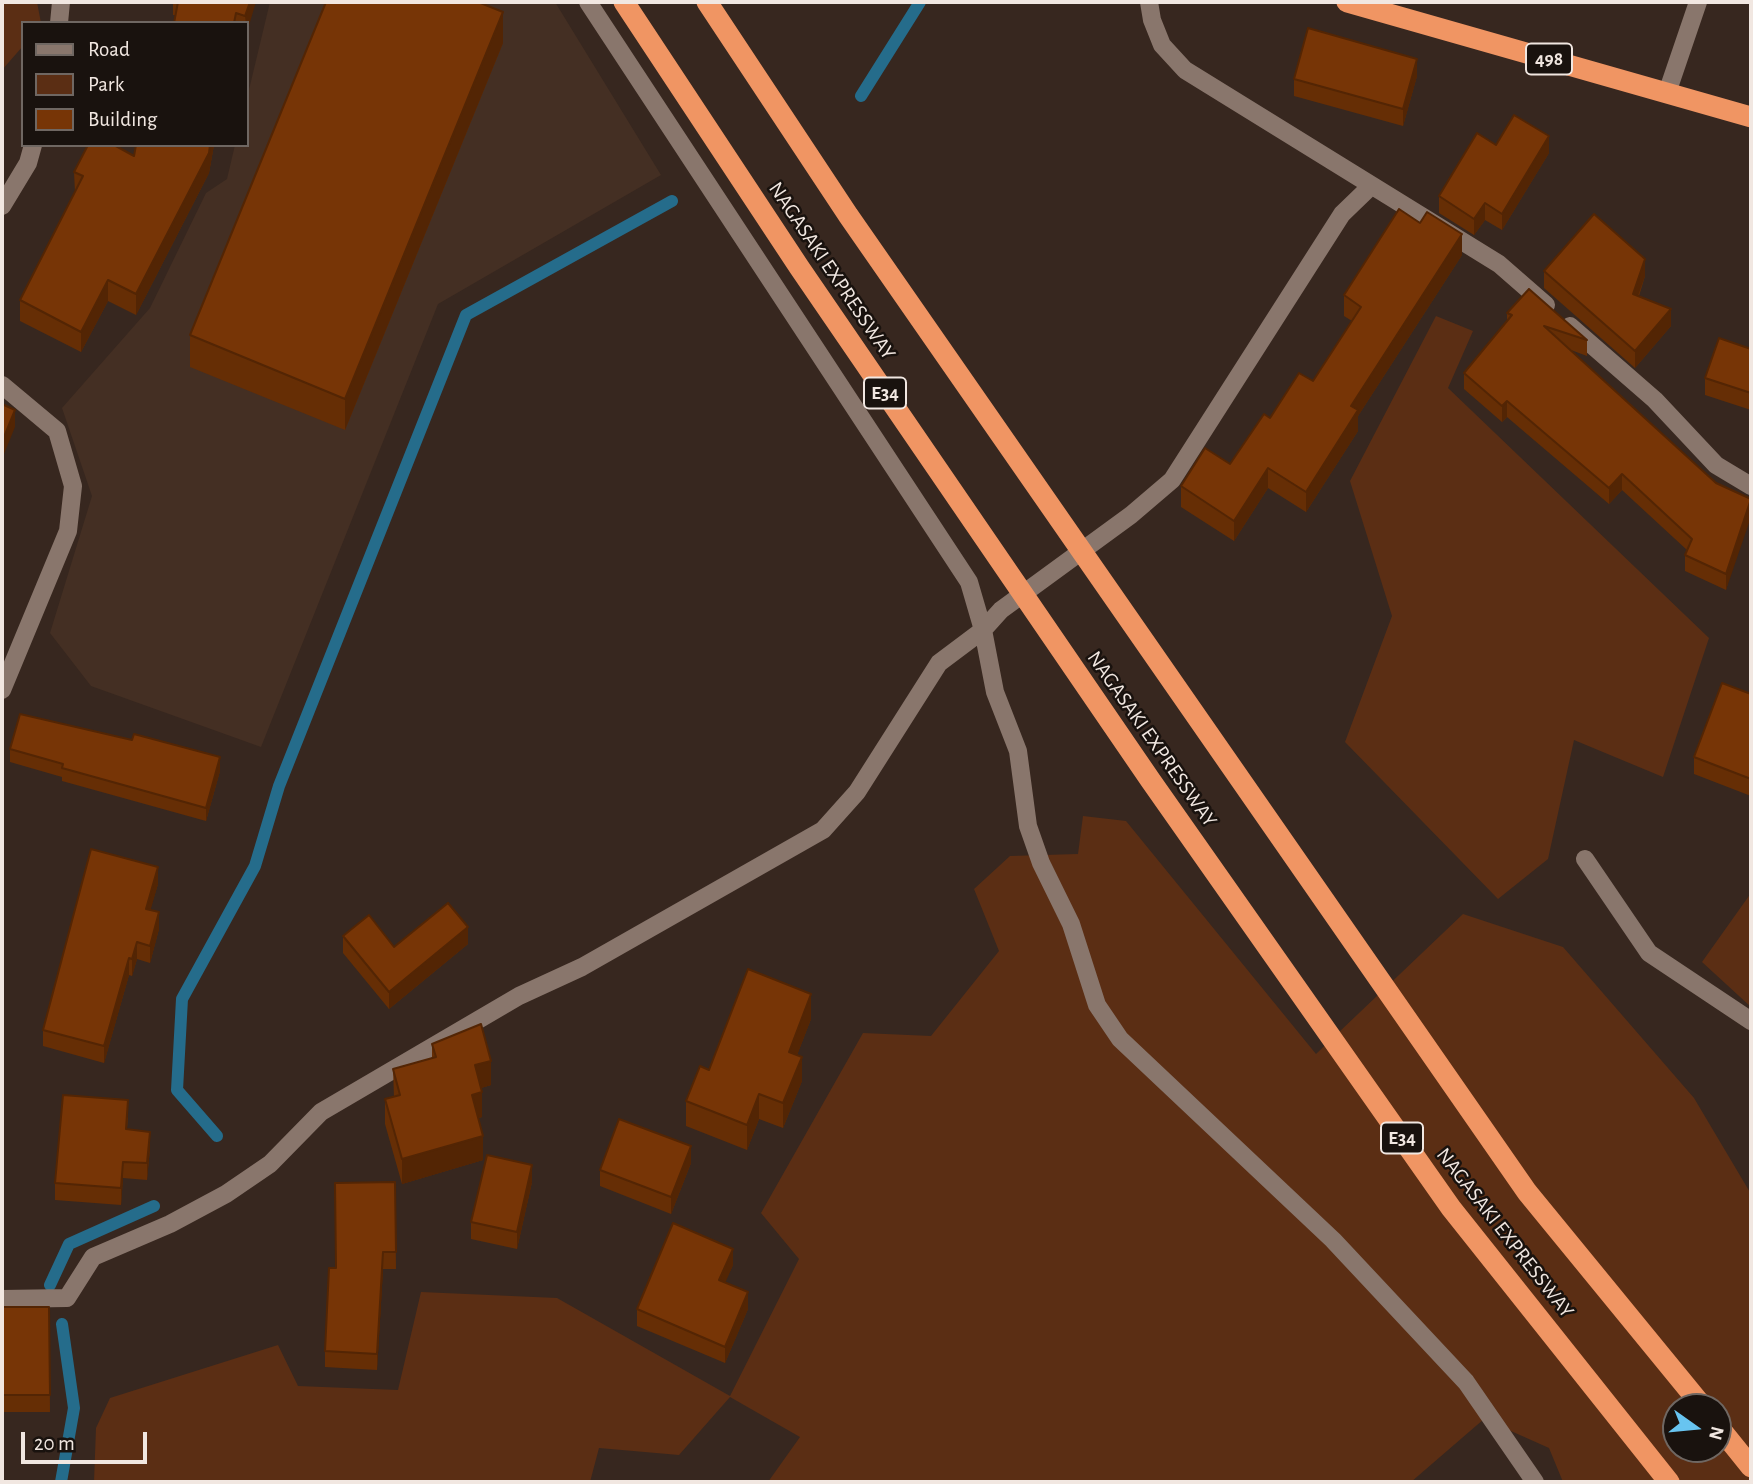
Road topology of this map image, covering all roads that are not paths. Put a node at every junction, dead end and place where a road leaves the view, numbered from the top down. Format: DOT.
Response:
graph roads {
  1 [pos="61,2"];
  2 [pos="589,2"];
  3 [pos="624,2"];
  4 [pos="707,2"];
  5 [pos="1149,2"];
  6 [pos="1348,2"];
  7 [pos="1698,2"];
  8 [pos="59,21"];
  9 [pos="1667,93"];
  10 [pos="1751,117"];
  11 [pos="32,147"];
  12 [pos="1371,186"];
  13 [pos="2,206"];
  14 [pos="2,385"];
  15 [pos="1751,486"];
  16 [pos="983,630"];
  17 [pos="2,690"];
  18 [pos="1585,859"];
  19 [pos="1751,1021"];
  20 [pos="2,1299"];
  21 [pos="1692,1393"];
  22 [pos="1732,1443"];
  23 [pos="1751,1467"];
  24 [pos="1535,1482"];
  25 [pos="1669,1482"];
  1 -- 8 [label="street"];
  2 -- 16 [label="street"];
  3 -- 25 [label="highway, NAGASAKI EXPRESSWAY / E34"];
  4 -- 21 [label="highway, NAGASAKI EXPRESSWAY"];
  5 -- 12 [label="street"];
  6 -- 9 [label="highway, 498"];
  7 -- 9 [label="street"];
  9 -- 10 [label="highway, 498"];
  11 -- 13 [label="street"];
  12 -- 15 [label="street"];
  12 -- 16 [label="street"];
  14 -- 17 [label="street"];
  16 -- 20 [label="street"];
  16 -- 24 [label="street"];
  18 -- 19 [label="street"];
  22 -- 23 [label="highway"];
}
